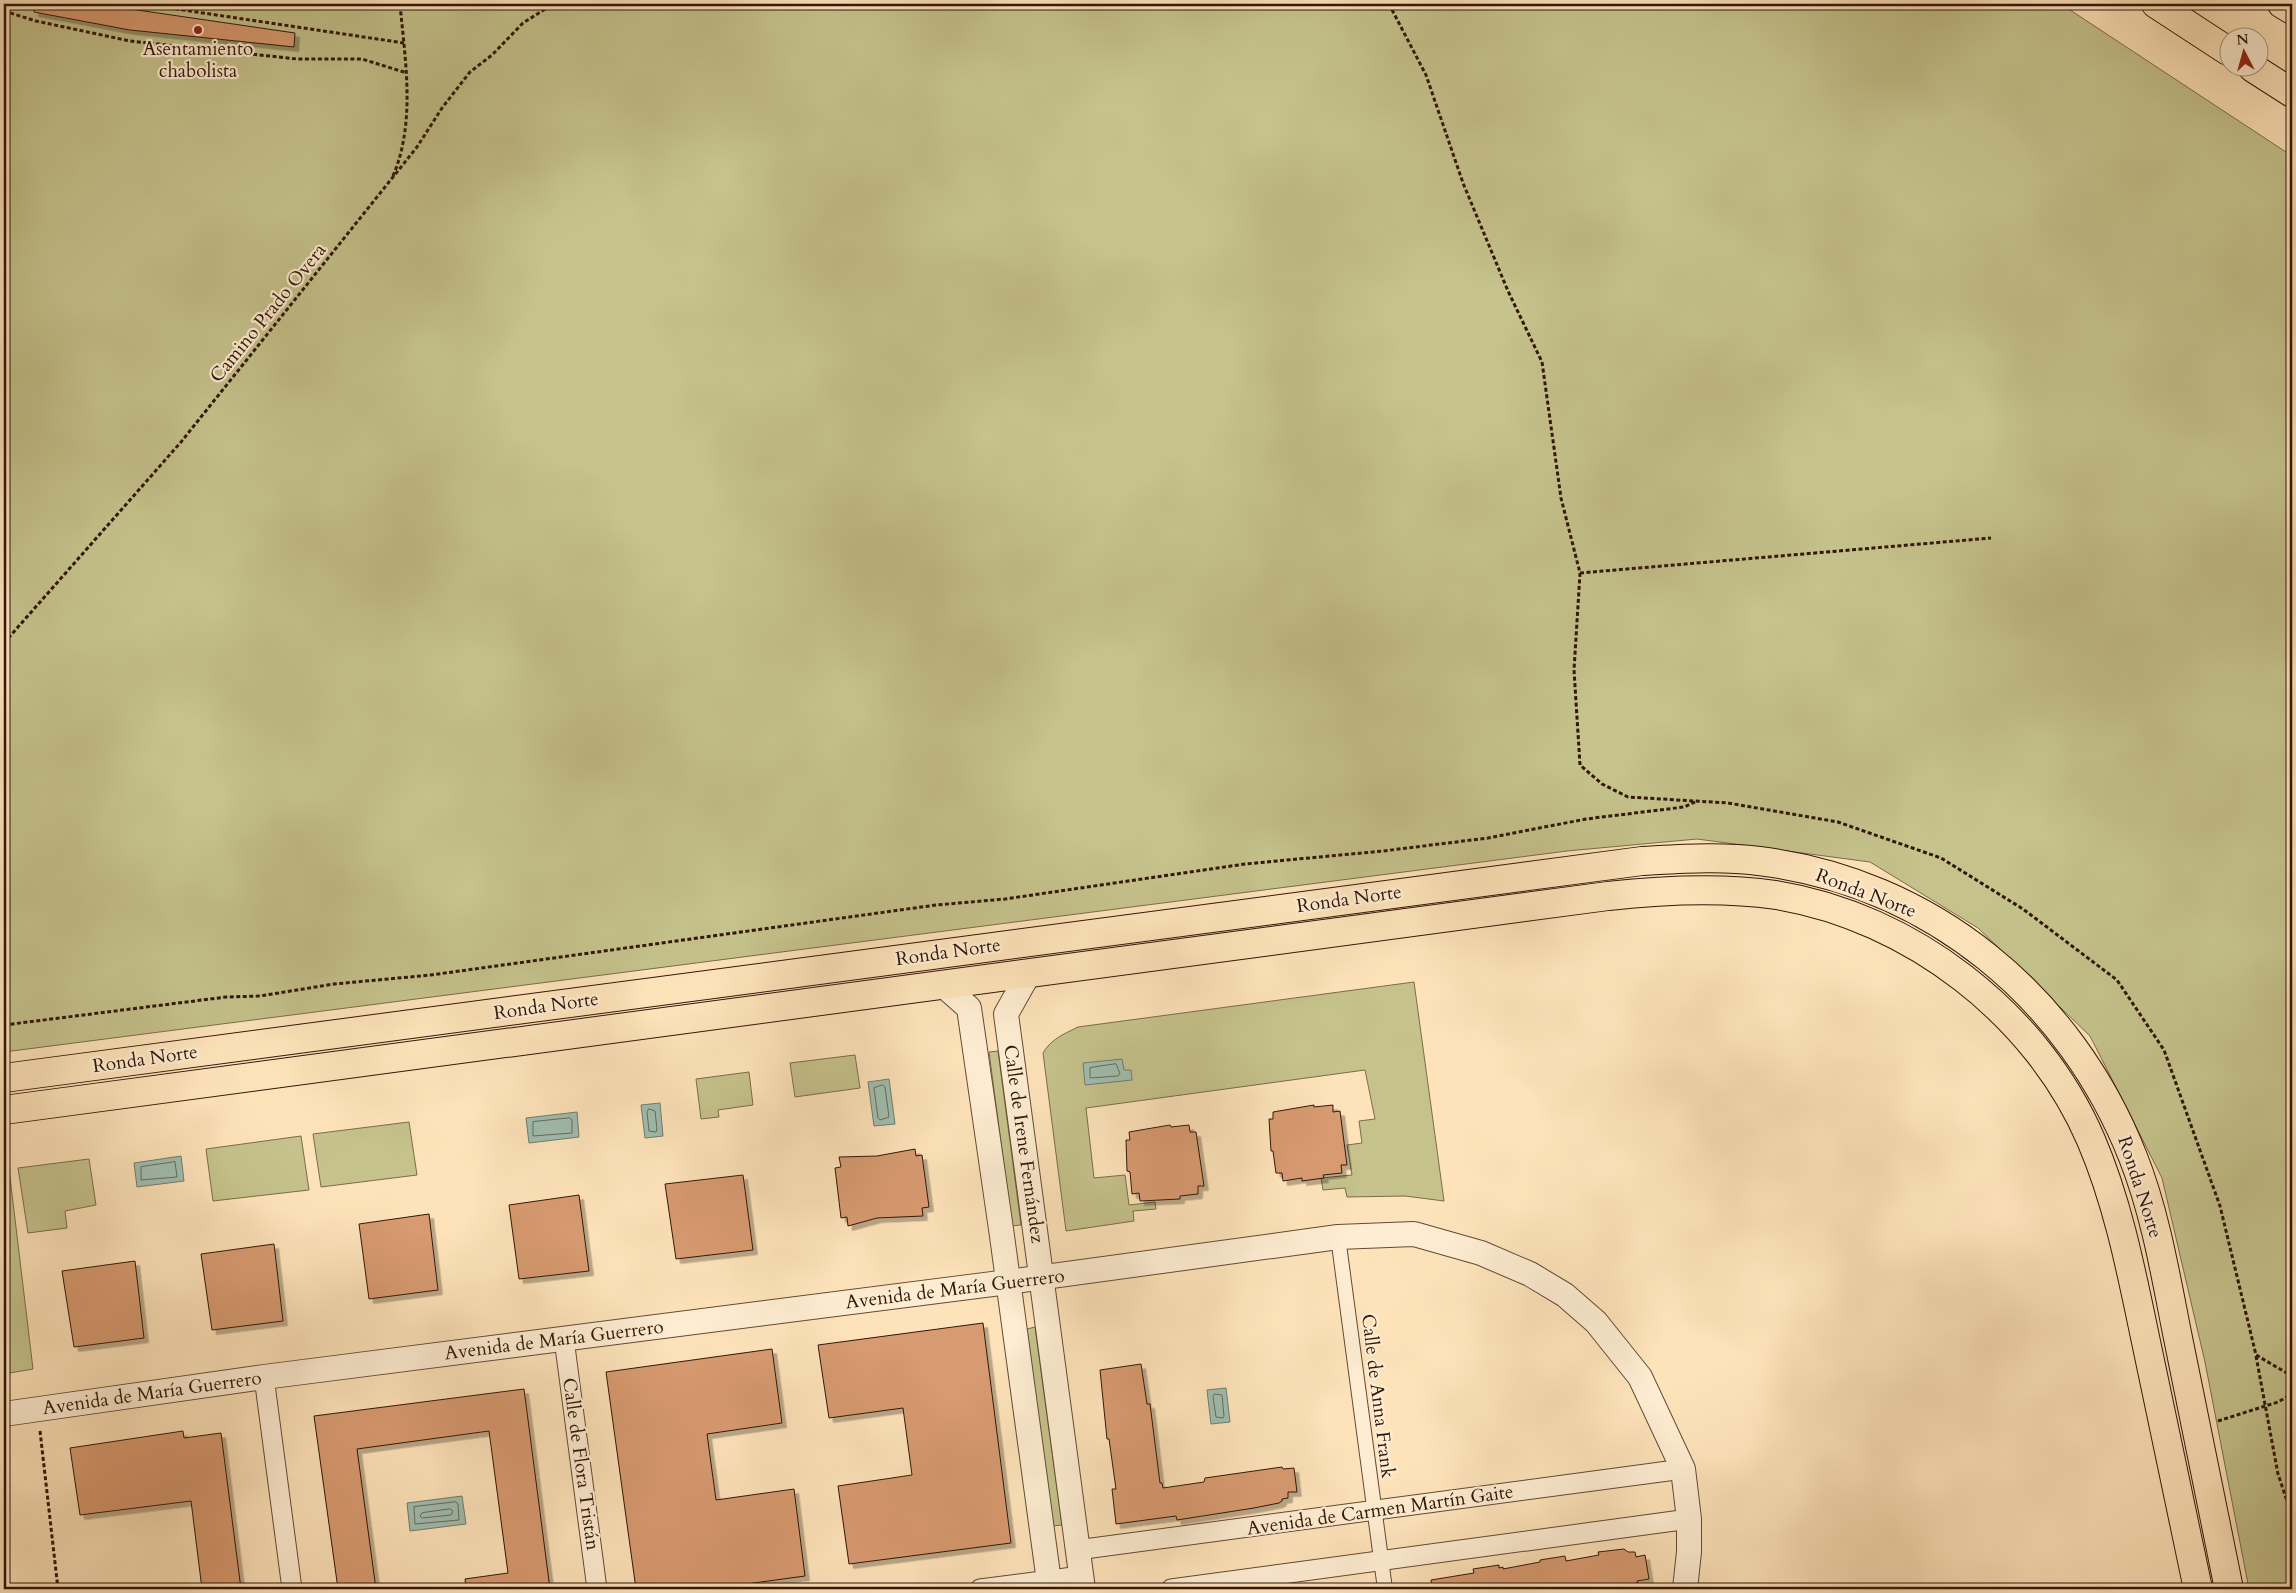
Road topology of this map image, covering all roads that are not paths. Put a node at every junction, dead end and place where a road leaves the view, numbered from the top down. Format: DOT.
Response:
graph roads {
  1 [pos="2156,4"];
  2 [pos="2282,4"];
  3 [pos="2292,10"];
  4 [pos="2218,44"];
  5 [pos="2268,77"];
  6 [pos="2292,93"];
  7 [pos="1029,973"];
  8 [pos="942,985"];
  9 [pos="4,1078"];
  10 [pos="4,1110"];
  11 [pos="1338,1237"];
  12 [pos="1043,1277"];
  13 [pos="1008,1282"];
  14 [pos="564,1339"];
  15 [pos="264,1377"];
  16 [pos="4,1414"];
  17 [pos="1683,1469"];
  18 [pos="1374,1512"];
  19 [pos="1689,1519"];
  20 [pos="1077,1550"];
  21 [pos="1381,1561"];
  22 [pos="1082,1583"];
  23 [pos="1050,1585"];
  24 [pos="292,1589"];
  25 [pos="597,1589"];
  26 [pos="980,1589"];
  27 [pos="1171,1589"];
  28 [pos="1385,1589"];
  29 [pos="1685,1589"];
  30 [pos="2198,1589"];
  31 [pos="2229,1589"];
  1 -- 4 [label="main road"];
  2 -- 3 [label="main road"];
  5 -- 6 [label="main road"];
  7 -- 8 [label="main road, Ronda Norte"];
  7 -- 12 [label="street, Calle de Irene Fernández"];
  7 -- 30 [label="main road, Ronda Norte"];
  8 -- 10 [label="main road, Ronda Norte"];
  8 -- 13 [label="street, Calle de Irene Fernández"];
  9 -- 31 [label="main road, Ronda Norte"];
  11 -- 12 [label="street, Avenida de María Guerrero"];
  11 -- 17 [label="street, Avenida de María Guerrero"];
  11 -- 18 [label="street, Calle de Anna Frank"];
  12 -- 13 [label="street, Avenida de María Guerrero"];
  12 -- 20 [label="street, Calle de Irene Fernández"];
  13 -- 14 [label="street, Avenida de María Guerrero"];
  13 -- 23 [label="street, Calle de Irene Fernández"];
  14 -- 15 [label="street, Avenida de María Guerrero"];
  14 -- 25 [label="street, Calle de Flora Tristán"];
  15 -- 16 [label="street, Avenida de María Guerrero"];
  15 -- 24 [label="street"];
  17 -- 18 [label="street, Avenida de Carmen Martín Gaite"];
  17 -- 19 [label="street, Avenida de María Guerrero"];
  18 -- 20 [label="street, Avenida de Carmen Martín Gaite"];
  18 -- 21 [label="street, Calle de Anna Frank"];
  19 -- 21 [label="street"];
  19 -- 29 [label="street, Avenida de María Guerrero"];
  20 -- 22 [label="street, Calle de Irene Fernández"];
  21 -- 27 [label="street"];
  21 -- 28 [label="street, Calle de Anna Frank"];
  22 -- 23 [label="street"];
  23 -- 26 [label="street"];
}
